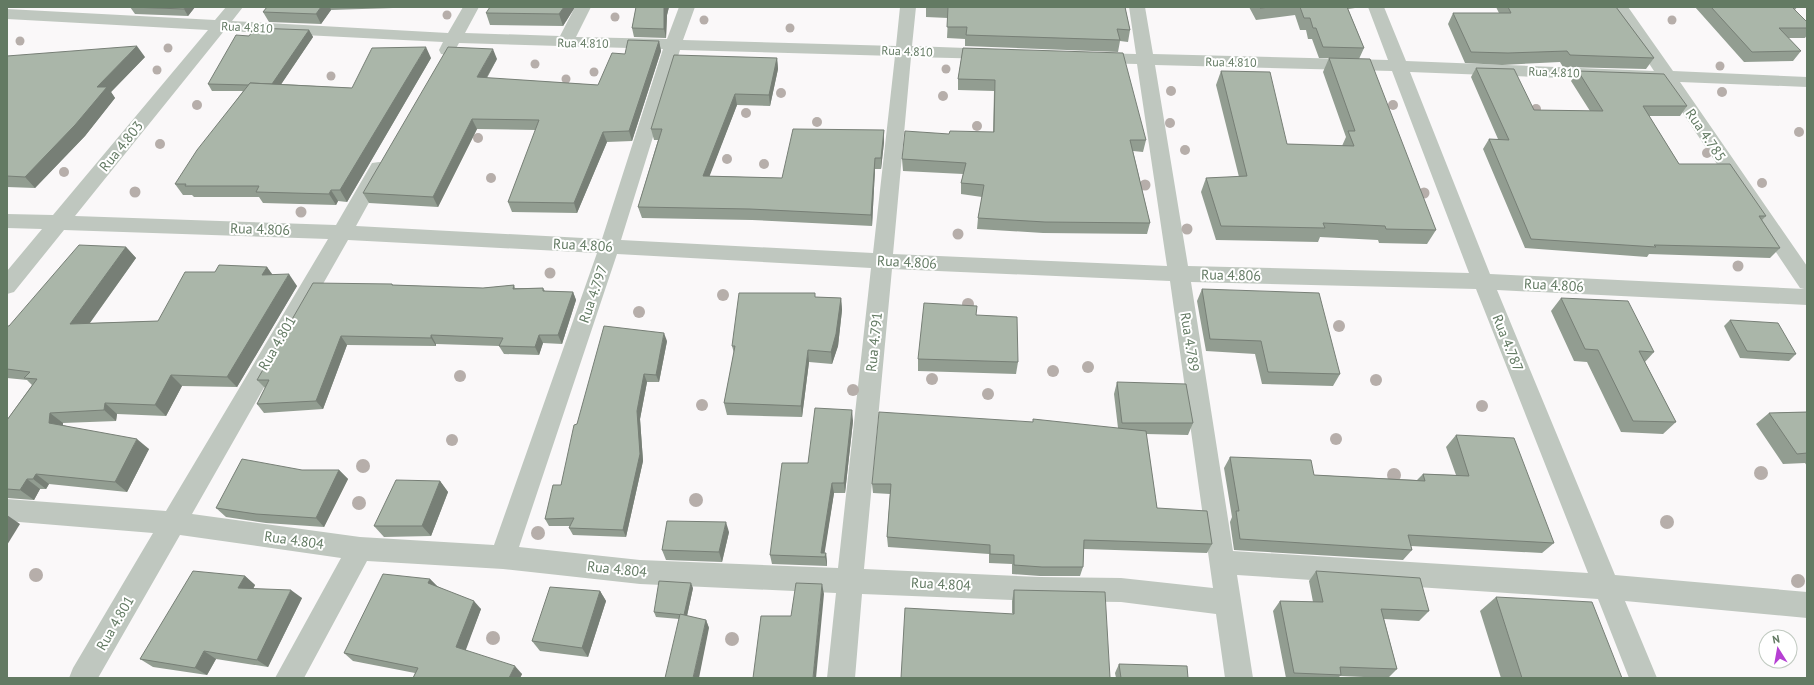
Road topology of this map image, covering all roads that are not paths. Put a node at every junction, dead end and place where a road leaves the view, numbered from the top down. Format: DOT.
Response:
graph roads {
  1 [pos="235,7"];
  2 [pos="471,7"];
  3 [pos="583,7"];
  4 [pos="687,7"];
  5 [pos="908,7"];
  6 [pos="1137,7"];
  7 [pos="1376,7"];
  8 [pos="1620,7"];
  9 [pos="7,14"];
  10 [pos="219,26"];
  11 [pos="454,38"];
  12 [pos="564,42"];
  13 [pos="673,45"];
  14 [pos="904,50"];
  15 [pos="1013,55"];
  16 [pos="1082,57"];
  17 [pos="1145,60"];
  18 [pos="438,66"];
  19 [pos="1399,66"];
  20 [pos="1666,77"];
  21 [pos="1807,82"];
  22 [pos="390,149"];
  23 [pos="7,221"];
  24 [pos="58,224"];
  25 [pos="342,232"];
  26 [pos="609,247"];
  27 [pos="882,261"];
  28 [pos="1179,274"];
  29 [pos="1483,281"];
  30 [pos="1807,282"];
  31 [pos="7,286"];
  32 [pos="1807,297"];
  33 [pos="7,510"];
  34 [pos="172,523"];
  35 [pos="360,550"];
  36 [pos="503,557"];
  37 [pos="1222,562"];
  38 [pos="850,580"];
  39 [pos="1606,587"];
  40 [pos="1229,604"];
  41 [pos="1807,605"];
  42 [pos="83,678"];
  43 [pos="289,678"];
  44 [pos="841,678"];
  45 [pos="1239,678"];
  46 [pos="1643,678"];
  1 -- 10 [label="street, Rua 4.803"];
  2 -- 11 [label="street"];
  3 -- 12 [label="street"];
  4 -- 13 [label="street, Rua 4.797"];
  5 -- 14 [label="street, Rua 4.791"];
  6 -- 17 [label="street, Rua 4.789"];
  7 -- 19 [label="street, Rua 4.787"];
  8 -- 20 [label="street, Rua 4.785"];
  9 -- 10 [label="street, Rua 4.810"];
  10 -- 11 [label="street, Rua 4.810"];
  10 -- 24 [label="street, Rua 4.803"];
  11 -- 12 [label="street, Rua 4.810"];
  11 -- 18 [label="street"];
  12 -- 13 [label="street, Rua 4.810"];
  13 -- 14 [label="street, Rua 4.810"];
  13 -- 26 [label="street, Rua 4.797"];
  14 -- 15 [label="street, Rua 4.810"];
  14 -- 27 [label="street, Rua 4.791"];
  16 -- 17 [label="street, Rua 4.810"];
  17 -- 19 [label="street, Rua 4.810"];
  17 -- 28 [label="street, Rua 4.789"];
  19 -- 20 [label="street, Rua 4.810"];
  19 -- 29 [label="street, Rua 4.787"];
  20 -- 21 [label="street, Rua 4.810"];
  20 -- 30 [label="street, Rua 4.785"];
  22 -- 25 [label="street, Rua 4.801"];
  23 -- 24 [label="street, Rua 4.806"];
  24 -- 25 [label="street, Rua 4.806"];
  24 -- 31 [label="street, Rua 4.803"];
  25 -- 26 [label="street, Rua 4.806"];
  25 -- 34 [label="street, Rua 4.801"];
  26 -- 27 [label="street, Rua 4.806"];
  26 -- 36 [label="street, Rua 4.797"];
  27 -- 28 [label="street, Rua 4.806"];
  27 -- 38 [label="street, Rua 4.791"];
  28 -- 29 [label="street, Rua 4.806"];
  28 -- 37 [label="street, Rua 4.789"];
  29 -- 32 [label="street, Rua 4.806"];
  29 -- 39 [label="street, Rua 4.787"];
  33 -- 34 [label="street, Rua 4.804"];
  34 -- 35 [label="street, Rua 4.804"];
  34 -- 42 [label="street, Rua 4.801"];
  35 -- 36 [label="street, Rua 4.804"];
  35 -- 43 [label="street"];
  36 -- 38 [label="street, Rua 4.804"];
  37 -- 39 [label="street"];
  37 -- 40 [label="street, Rua 4.789"];
  38 -- 40 [label="street, Rua 4.804"];
  38 -- 44 [label="street, Rua 4.791"];
  39 -- 41 [label="street"];
  39 -- 46 [label="street, Rua 4.787"];
  40 -- 45 [label="street, Rua 4.789"];
}
